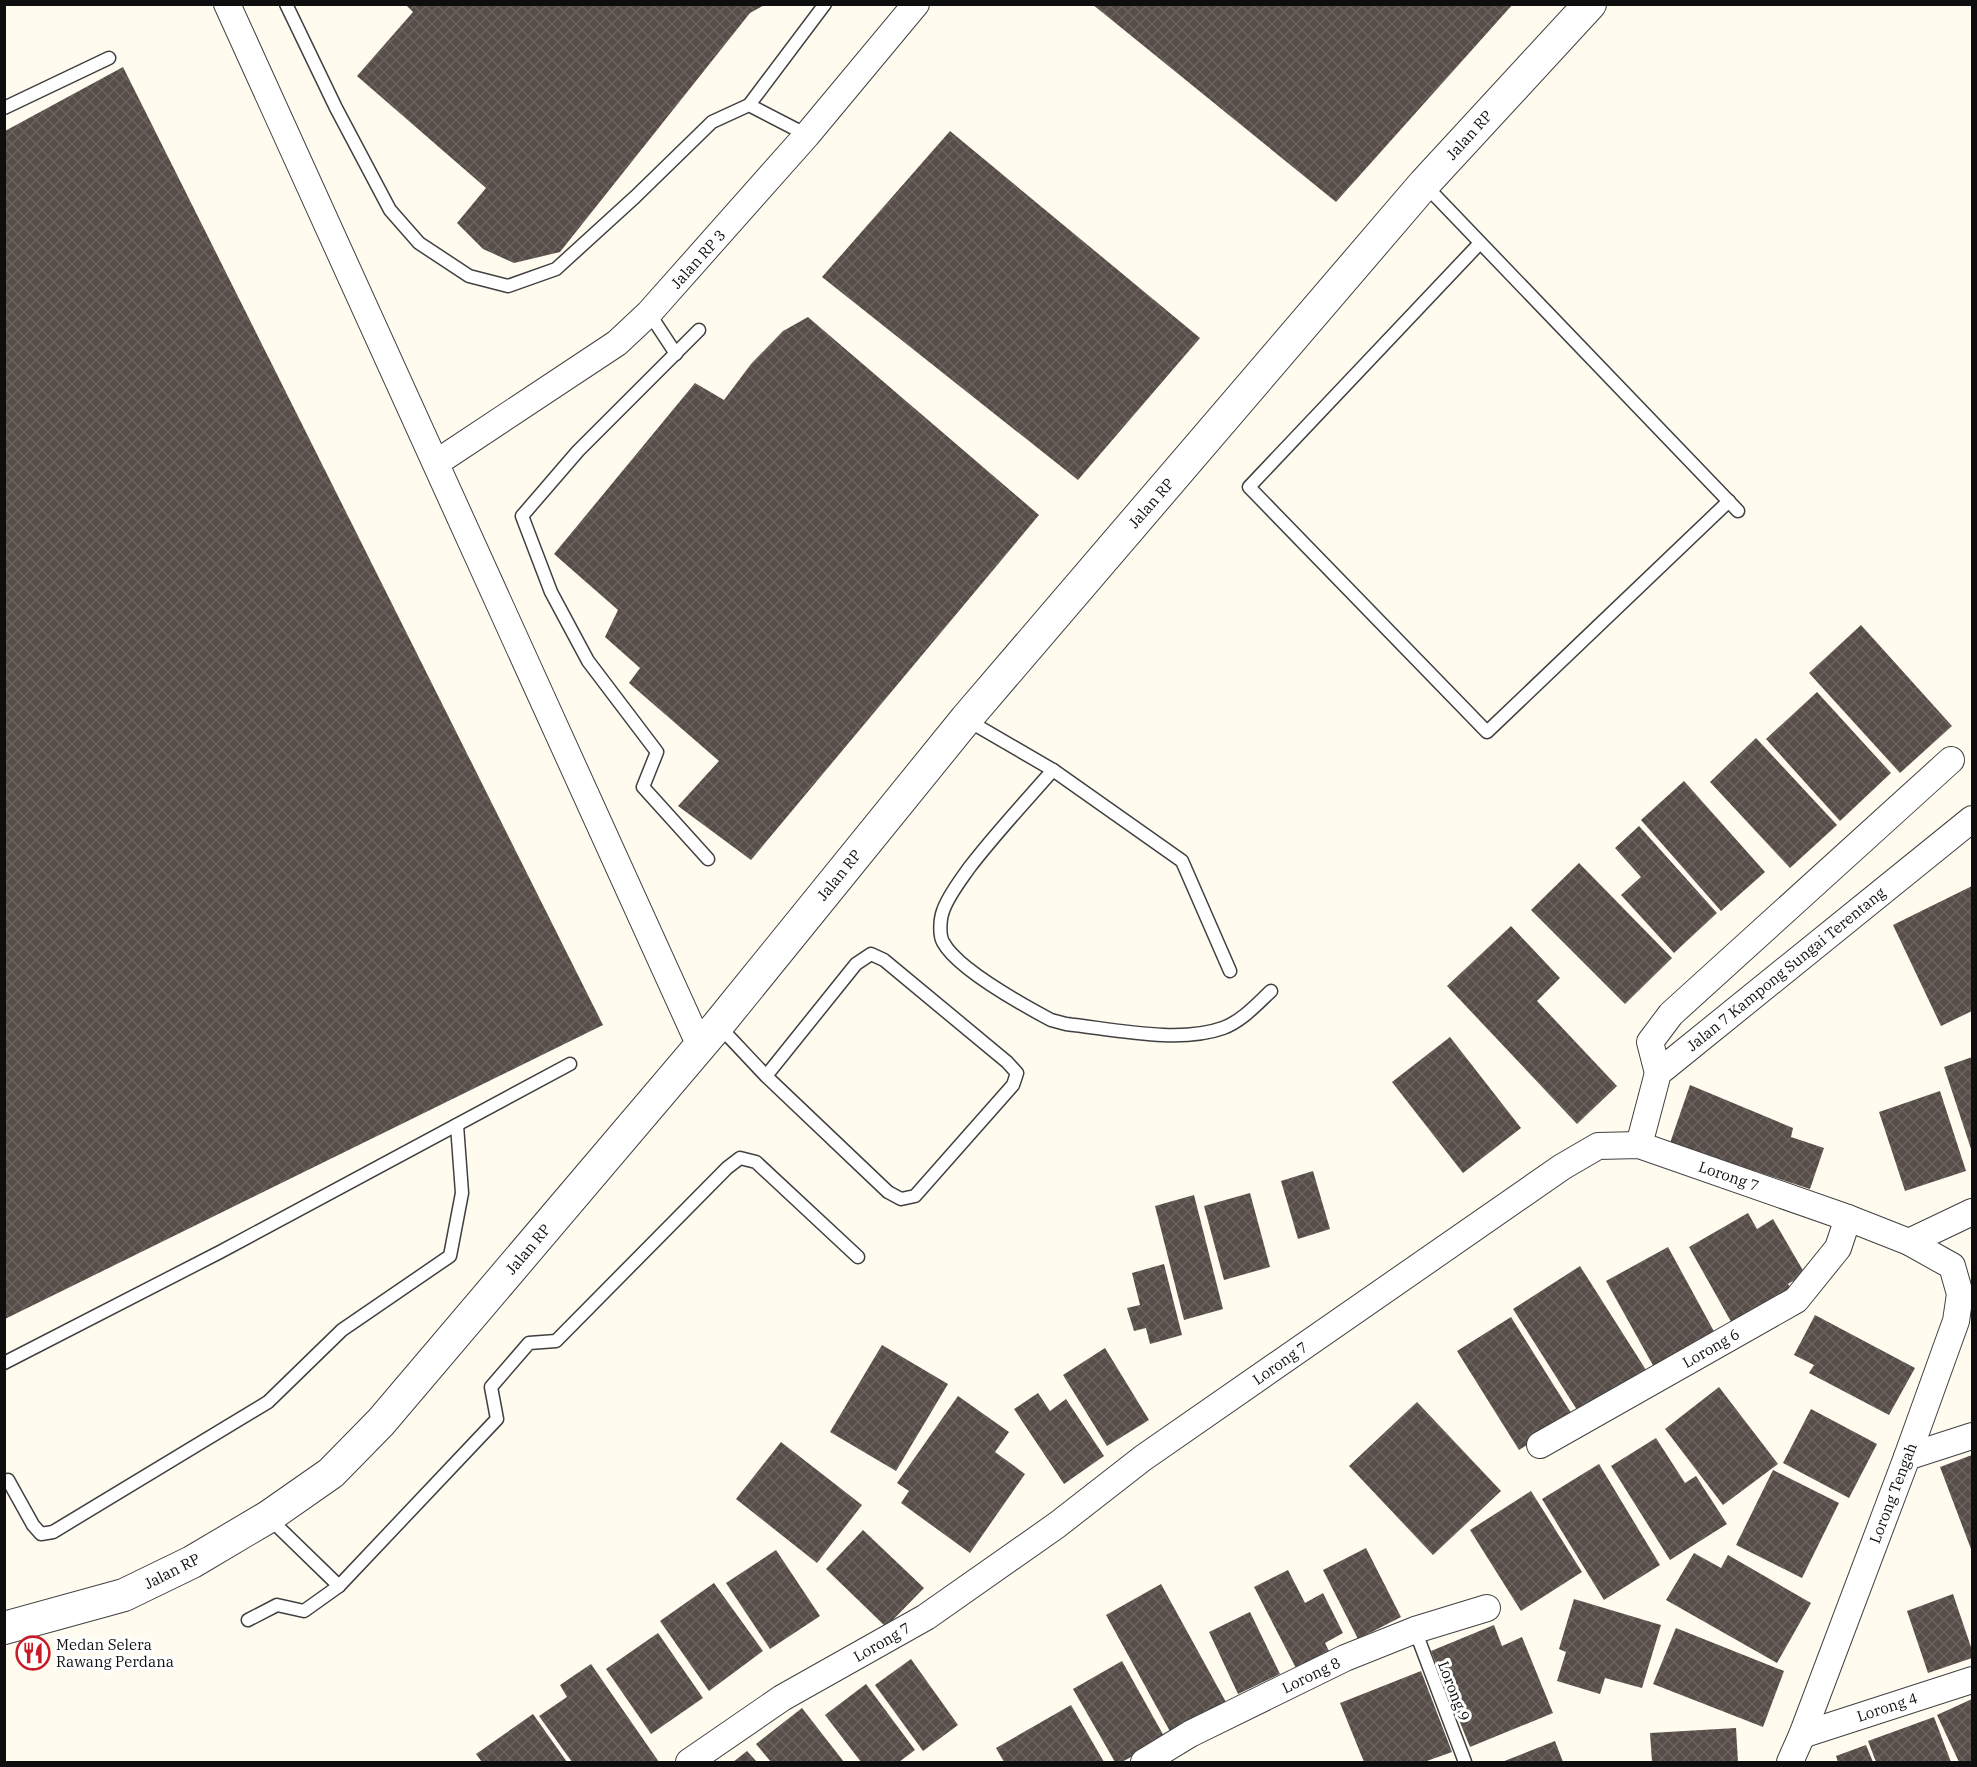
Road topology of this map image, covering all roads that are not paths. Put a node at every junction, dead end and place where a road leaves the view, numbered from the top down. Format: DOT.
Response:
graph roads {
  1 [pos="227,4"];
  2 [pos="286,4"];
  3 [pos="825,4"];
  4 [pos="916,4"];
  5 [pos="1590,4"];
  6 [pos="109,58"];
  7 [pos="749,105"];
  8 [pos="4,108"];
  9 [pos="807,135"];
  10 [pos="1424,184"];
  11 [pos="1480,243"];
  12 [pos="649,314"];
  13 [pos="699,330"];
  14 [pos="676,354"];
  15 [pos="436,463"];
  16 [pos="1728,501"];
  17 [pos="1738,511"];
  18 [pos="966,719"];
  19 [pos="1951,760"];
  20 [pos="1053,770"];
  21 [pos="1972,819"];
  22 [pos="708,859"];
  23 [pos="1230,970"];
  24 [pos="1271,991"];
  25 [pos="709,1035"];
  26 [pos="570,1064"];
  27 [pos="1658,1073"];
  28 [pos="766,1076"];
  29 [pos="457,1125"];
  30 [pos="1639,1145"];
  31 [pos="1972,1212"];
  32 [pos="1848,1218"];
  33 [pos="1910,1242"];
  34 [pos="858,1257"];
  35 [pos="4,1363"];
  36 [pos="1972,1436"];
  37 [pos="1540,1446"];
  38 [pos="1907,1457"];
  39 [pos="8,1480"];
  40 [pos="268,1517"];
  41 [pos="339,1586"];
  42 [pos="1487,1608"];
  43 [pos="248,1620"];
  44 [pos="4,1628"];
  45 [pos="1415,1629"];
  46 [pos="1972,1680"];
  47 [pos="1802,1734"];
  48 [pos="689,1762"];
  49 [pos="1144,1762"];
  50 [pos="1465,1762"];
  51 [pos="1790,1762"];
  1 -- 15 [label="street"];
  2 -- 7 [label="lane"];
  3 -- 7 [label="lane"];
  4 -- 9 [label="street, Jalan RP 3"];
  5 -- 10 [label="street, Jalan RP"];
  6 -- 8 [label="lane"];
  7 -- 9 [label="lane"];
  9 -- 12 [label="street, Jalan RP 3"];
  10 -- 11 [label="lane"];
  10 -- 18 [label="street, Jalan RP"];
  11 -- 16 [label="lane"];
  11 -- 16 [label="lane"];
  12 -- 14 [label="lane"];
  12 -- 15 [label="street, Jalan RP 3"];
  13 -- 14 [label="lane"];
  14 -- 22 [label="lane"];
  15 -- 25 [label="street"];
  16 -- 17 [label="lane"];
  18 -- 20 [label="lane"];
  18 -- 25 [label="street, Jalan RP"];
  19 -- 27 [label="street"];
  20 -- 23 [label="lane"];
  20 -- 24 [label="lane"];
  21 -- 27 [label="street, Jalan 7 Kampong Sungai Terentang"];
  25 -- 28 [label="lane"];
  25 -- 40 [label="street, Jalan RP"];
  26 -- 29 [label="lane"];
  27 -- 30 [label="street"];
  28 -- 28 [label="lane"];
  29 -- 35 [label="lane"];
  29 -- 39 [label="lane"];
  30 -- 32 [label="street, Lorong 7"];
  30 -- 48 [label="street, Lorong 7"];
  31 -- 33 [label="street"];
  32 -- 33 [label="street, Lorong 7"];
  32 -- 37 [label="street, Lorong 6"];
  33 -- 38 [label="street, Lorong Tengah"];
  34 -- 41 [label="lane"];
  36 -- 38 [label="street"];
  38 -- 47 [label="street, Lorong Tengah"];
  40 -- 41 [label="lane"];
  40 -- 44 [label="street, Jalan RP"];
  41 -- 43 [label="lane"];
  42 -- 45 [label="street, Lorong 8"];
  45 -- 49 [label="street, Lorong 8"];
  45 -- 50 [label="lane, Lorong 9"];
  46 -- 47 [label="street, Lorong 4"];
  47 -- 51 [label="street, Lorong Tengah"];
}
